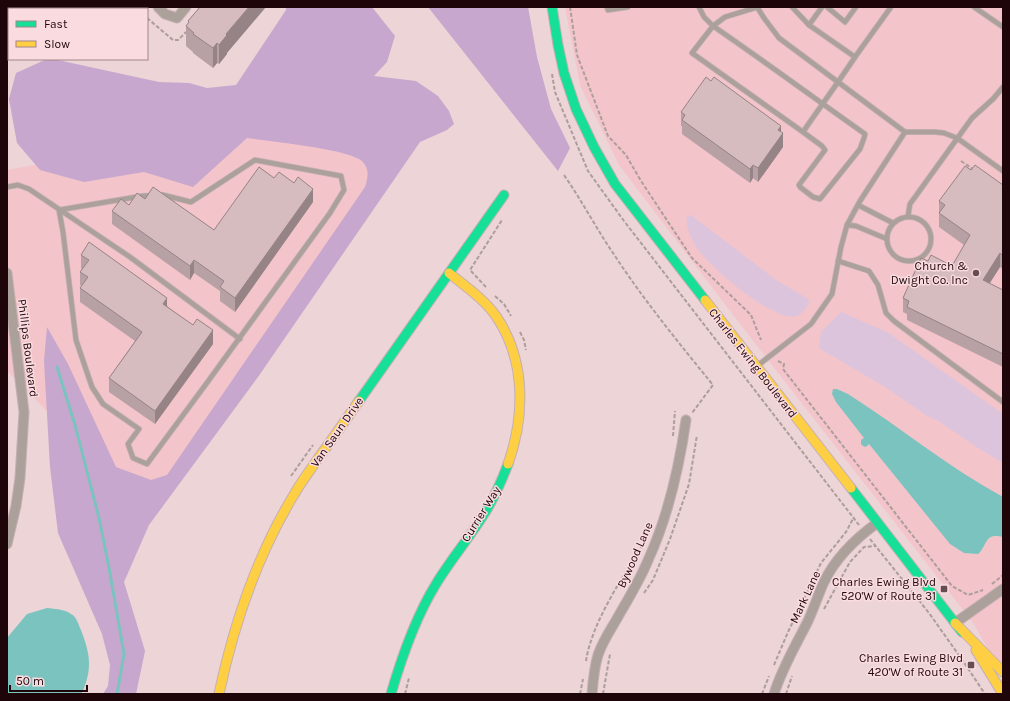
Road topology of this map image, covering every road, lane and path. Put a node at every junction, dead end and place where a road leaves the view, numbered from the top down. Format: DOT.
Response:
graph roads {
  1 [pos="158,7"];
  2 [pos="186,7"];
  3 [pos="552,7"];
  4 [pos="570,7"];
  5 [pos="607,7"];
  6 [pos="628,7"];
  7 [pos="699,7"];
  8 [pos="758,7"];
  9 [pos="792,7"];
  10 [pos="822,7"];
  11 [pos="827,7"];
  12 [pos="856,7"];
  13 [pos="891,7"];
  14 [pos="974,7"];
  15 [pos="809,25"];
  16 [pos="713,26"];
  17 [pos="1003,27"];
  18 [pos="855,57"];
  19 [pos="838,82"];
  20 [pos="1003,88"];
  21 [pos="823,104"];
  22 [pos="803,132"];
  23 [pos="905,132"];
  24 [pos="957,138"];
  25 [pos="961,161"];
  26 [pos="973,169"];
  27 [pos="1003,171"];
  28 [pos="564,175"];
  29 [pos="7,186"];
  30 [pos="504,195"];
  31 [pos="858,205"];
  32 [pos="59,210"];
  33 [pos="908,216"];
  34 [pos="502,220"];
  35 [pos="893,223"];
  36 [pos="847,225"];
  37 [pos="887,239"];
  38 [pos="838,261"];
  39 [pos="7,273"];
  40 [pos="449,273"];
  41 [pos="488,289"];
  42 [pos="493,294"];
  43 [pos="514,322"];
  44 [pos="517,328"];
  45 [pos="10,330"];
  46 [pos="240,338"];
  47 [pos="762,340"];
  48 [pos="526,354"];
  49 [pos="778,361"];
  50 [pos="756,367"];
  51 [pos="1003,402"];
  52 [pos="676,411"];
  53 [pos="686,420"];
  54 [pos="672,443"];
  55 [pos="877,522"];
  56 [pos="648,536"];
  57 [pos="7,544"];
  58 [pos="875,546"];
  59 [pos="1003,575"];
  60 [pos="989,586"];
  61 [pos="1003,589"];
  62 [pos="984,590"];
  63 [pos="823,611"];
  64 [pos="955,623"];
  65 [pos="585,667"];
  66 [pos="1003,672"];
  67 [pos="410,673"];
  68 [pos="584,674"];
  69 [pos="792,676"];
  70 [pos="219,694"];
  71 [pos="391,694"];
  72 [pos="405,694"];
  73 [pos="580,694"];
  74 [pos="592,694"];
  75 [pos="774,694"];
  76 [pos="786,694"];
  77 [pos="1003,694"];
  1 -- 2 [label="street"];
  3 -- 50 [label="street, Charles Ewing Boulevard"];
  4 -- 47 [label="path"];
  5 -- 6 [label="lane"];
  7 -- 16 [label="lane"];
  8 -- 16 [label="lane"];
  8 -- 19 [label="lane"];
  9 -- 15 [label="lane"];
  10 -- 15 [label="lane"];
  11 -- 12 [label="lane"];
  13 -- 18 [label="lane"];
  14 -- 17 [label="lane"];
  15 -- 18 [label="lane"];
  16 -- 21 [label="lane"];
  16 -- 22 [label="lane"];
  18 -- 19 [label="lane"];
  19 -- 21 [label="lane"];
  19 -- 23 [label="lane"];
  20 -- 24 [label="lane"];
  21 -- 22 [label="lane"];
  21 -- 22 [label="lane"];
  23 -- 24 [label="lane"];
  23 -- 31 [label="lane"];
  24 -- 27 [label="lane"];
  24 -- 33 [label="lane"];
  25 -- 26 [label="path"];
  28 -- 53 [label="path"];
  29 -- 32 [label="lane"];
  30 -- 40 [label="street, Van Saun Drive"];
  31 -- 35 [label="lane"];
  31 -- 36 [label="lane"];
  32 -- 46 [label="lane"];
  32 -- 46 [label="lane"];
  32 -- 46 [label="lane"];
  33 -- 35 [label="lane"];
  33 -- 37 [label="lane"];
  34 -- 41 [label="path"];
  35 -- 37 [label="lane"];
  36 -- 37 [label="lane"];
  36 -- 38 [label="lane"];
  38 -- 50 [label="lane"];
  38 -- 51 [label="lane"];
  39 -- 45 [label="street, Phillips Boulevard"];
  40 -- 70 [label="street, Van Saun Drive"];
  40 -- 71 [label="street, Currier Way"];
  42 -- 43 [label="path"];
  44 -- 48 [label="path"];
  45 -- 57 [label="street, Phillips Boulevard"];
  49 -- 62 [label="path"];
  50 -- 55 [label="street, Charles Ewing Boulevard"];
  52 -- 54 [label="path"];
  53 -- 74 [label="street, Bywood Lane"];
  55 -- 64 [label="street, Charles Ewing Boulevard"];
  55 -- 75 [label="street, Mark Lane"];
  56 -- 65 [label="path"];
  58 -- 63 [label="path"];
  59 -- 60 [label="path"];
  61 -- 64 [label="street"];
  64 -- 66 [label="street"];
  64 -- 77 [label="street, Charles Ewing Boulevard"];
  67 -- 72 [label="path"];
  68 -- 73 [label="path"];
  69 -- 76 [label="path"];
}
